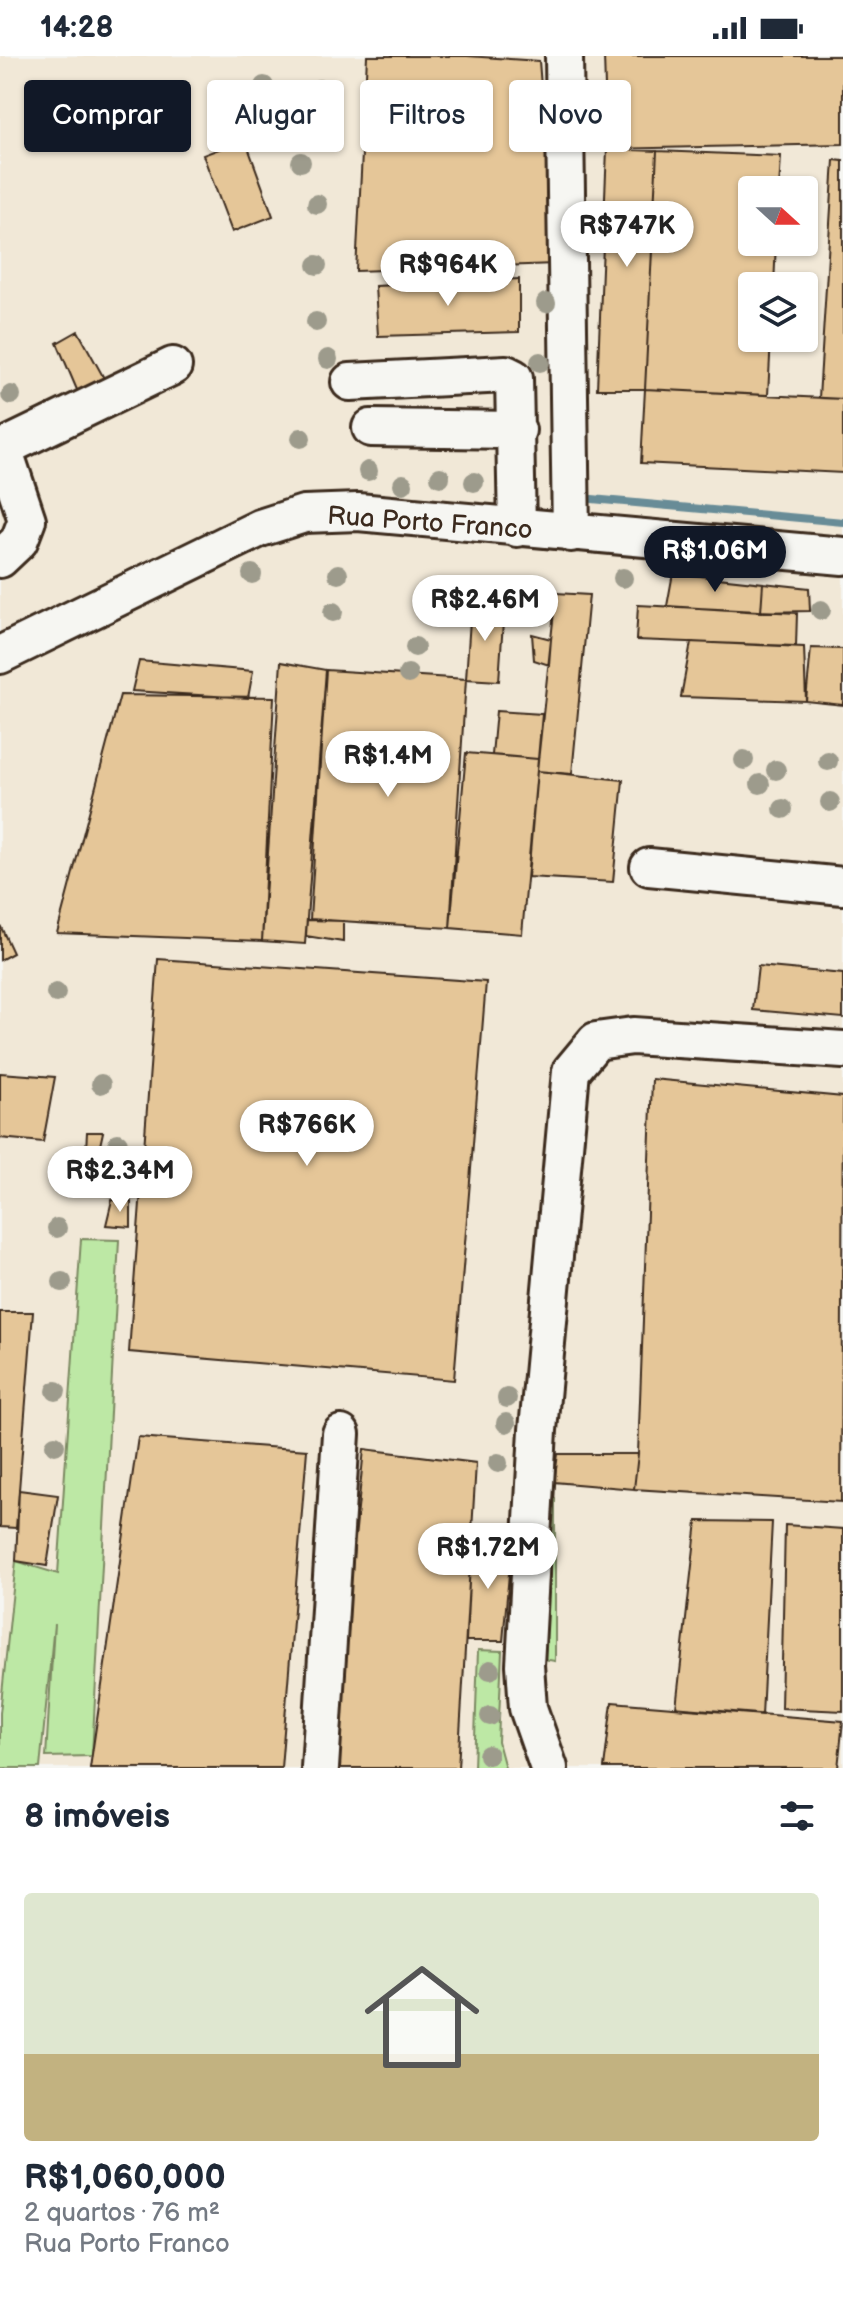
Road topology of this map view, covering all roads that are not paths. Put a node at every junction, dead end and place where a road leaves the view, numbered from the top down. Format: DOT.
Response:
graph roads {
  1 [pos="564,56"];
  2 [pos="173,366"];
  3 [pos="350,382"];
  4 [pos="371,428"];
  5 [pos="517,430"];
  6 [pos="1,446"];
  7 [pos="517,528"];
  8 [pos="571,533"];
  9 [pos="843,556"];
  10 [pos="0,559"];
  11 [pos="0,655"];
  12 [pos="649,867"];
  13 [pos="843,886"];
  14 [pos="843,1050"];
  15 [pos="341,1434"];
  16 [pos="320,1768"];
  17 [pos="549,1768"];
  1 -- 8 [label="street"];
  2 -- 6 [label="street"];
  3 -- 5 [label="street"];
  4 -- 5 [label="street"];
  5 -- 7 [label="street"];
  6 -- 10 [label="street"];
  7 -- 8 [label="street, Rua Porto Franco"];
  7 -- 11 [label="street, Rua Porto Franco"];
  8 -- 9 [label="street, Rua Porto Franco"];
  12 -- 13 [label="street"];
  14 -- 17 [label="street"];
  15 -- 16 [label="street"];
}
